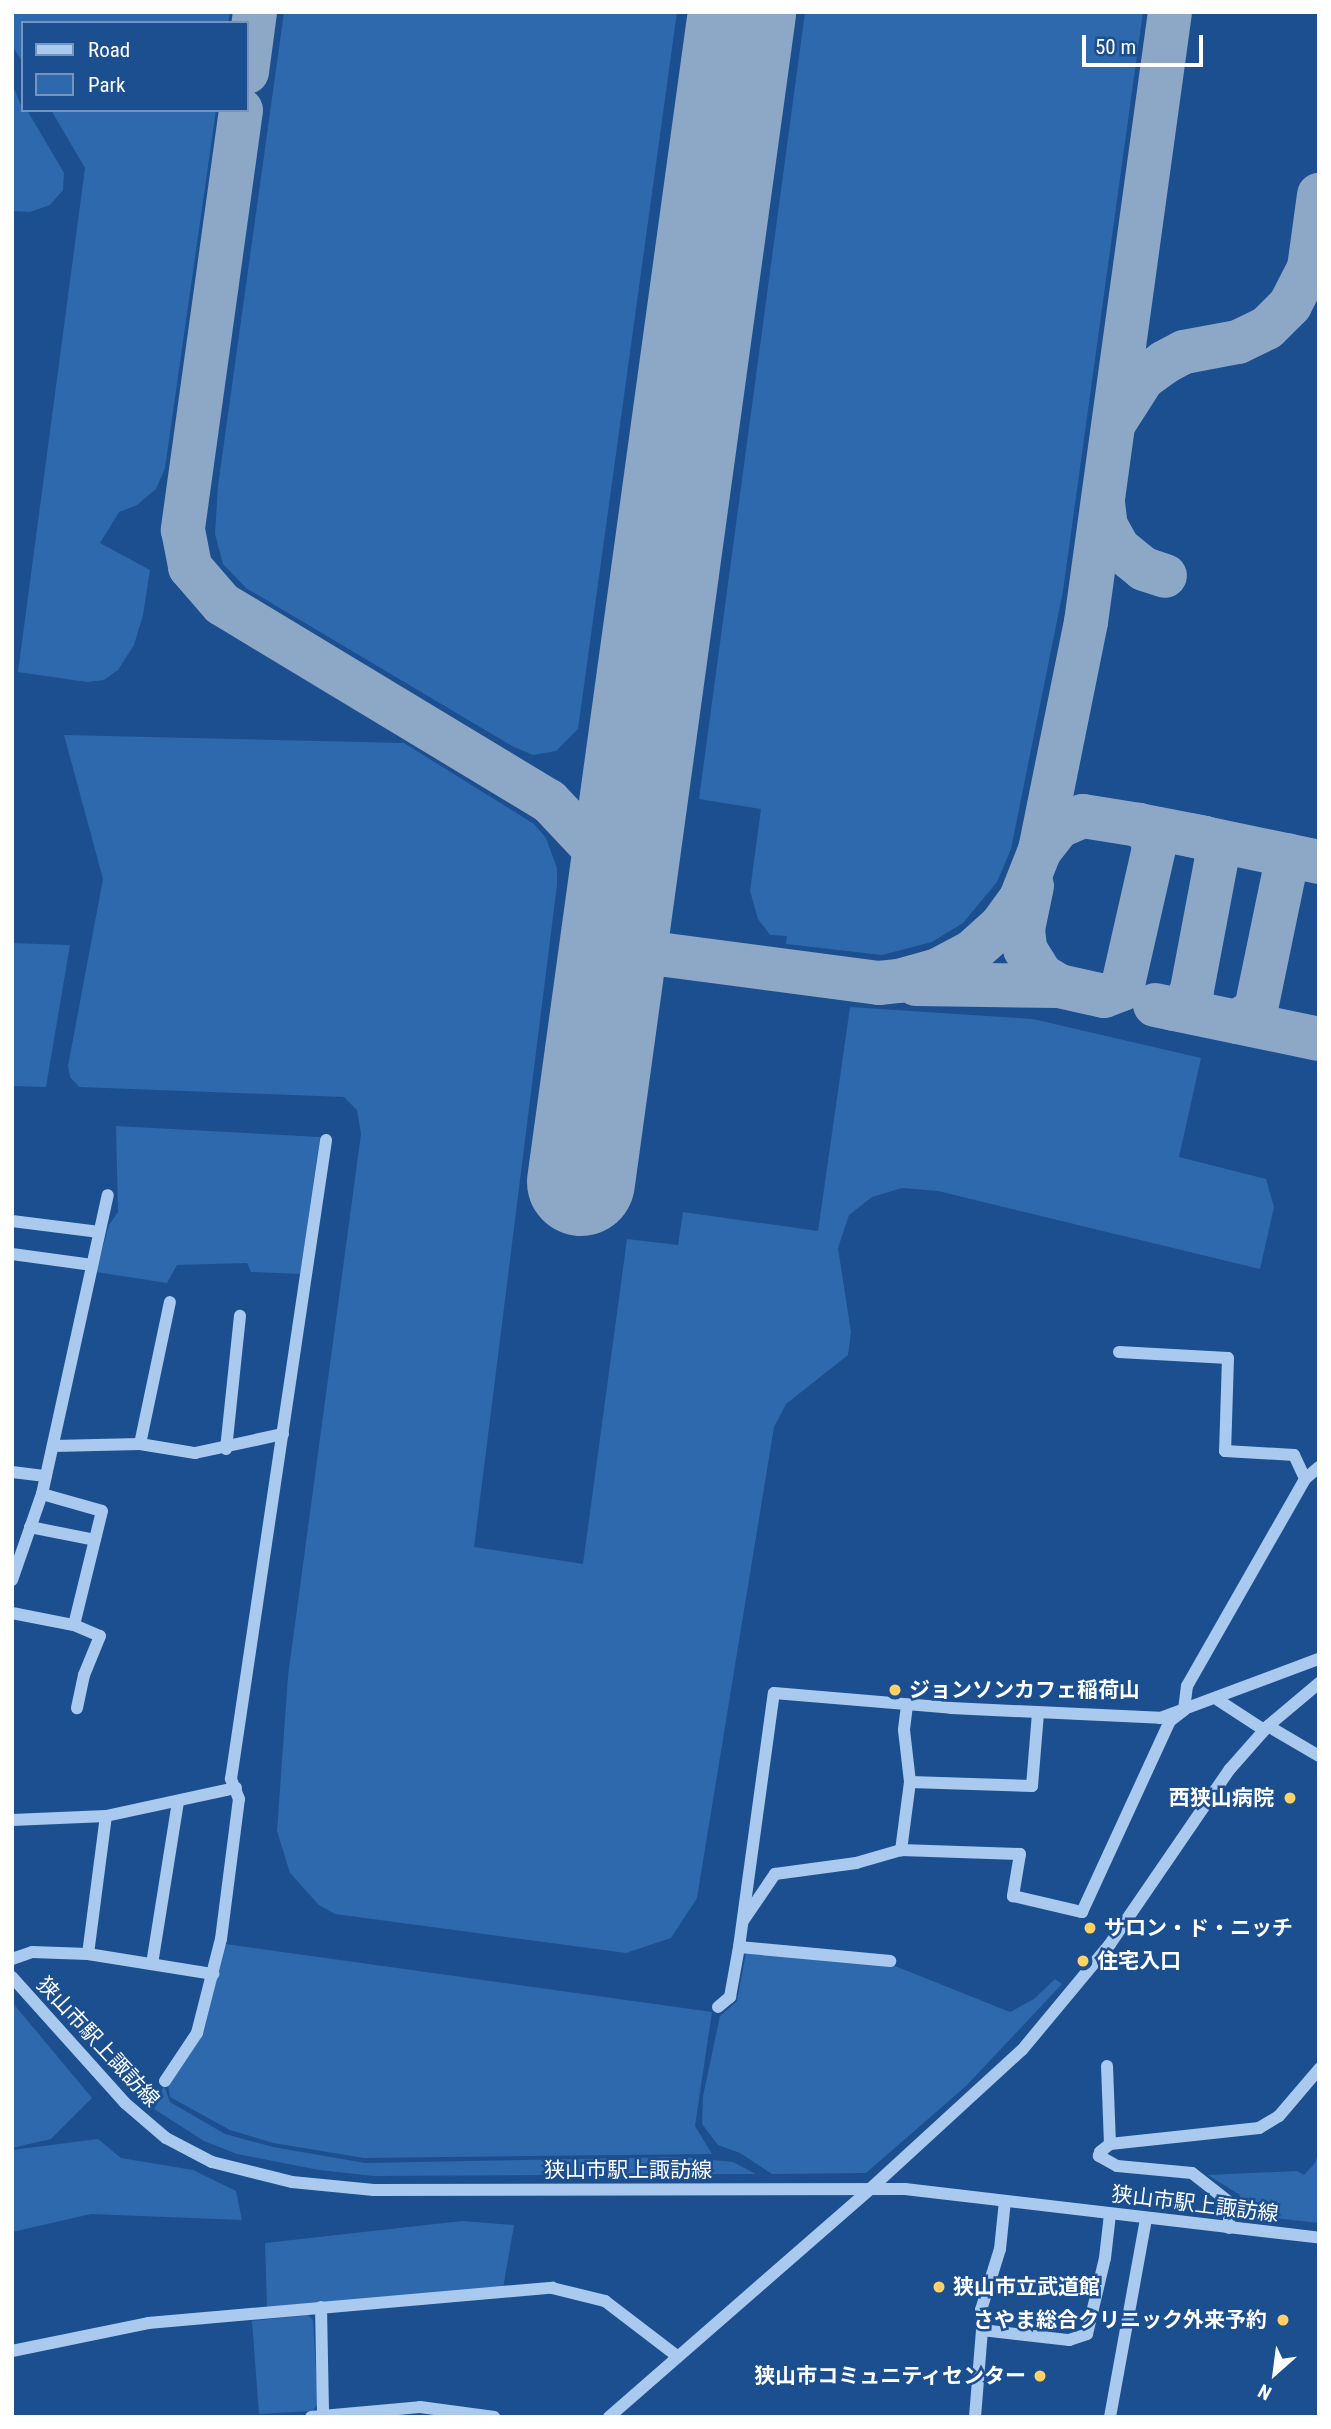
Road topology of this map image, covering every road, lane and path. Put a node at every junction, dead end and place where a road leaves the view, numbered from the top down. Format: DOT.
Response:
graph roads {
  1 [pos="326,1140"];
  2 [pos="108,1195"];
  3 [pos="12,1221"];
  4 [pos="99,1232"];
  5 [pos="12,1254"];
  6 [pos="92,1265"];
  7 [pos="170,1302"];
  8 [pos="240,1316"];
  9 [pos="1119,1352"];
  10 [pos="283,1434"];
  11 [pos="140,1444"];
  12 [pos="53,1446"];
  13 [pos="226,1449"];
  14 [pos="1319,1467"];
  15 [pos="12,1472"];
  16 [pos="46,1476"];
  17 [pos="1305,1479"];
  18 [pos="42,1493"];
  19 [pos="30,1527"];
  20 [pos="95,1541"];
  21 [pos="12,1580"];
  22 [pos="12,1613"];
  23 [pos="74,1625"];
  24 [pos="1319,1659"];
  25 [pos="1319,1683"];
  26 [pos="1218,1700"];
  27 [pos="907,1705"];
  28 [pos="77,1708"];
  29 [pos="1184,1710"];
  30 [pos="1038,1713"];
  31 [pos="1266,1728"];
  32 [pos="1319,1756"];
  33 [pos="910,1782"];
  34 [pos="236,1788"];
  35 [pos="178,1802"];
  36 [pos="106,1816"];
  37 [pos="12,1820"];
  38 [pos="901,1850"];
  39 [pos="743,1921"];
  40 [pos="739,1947"];
  41 [pos="88,1954"];
  42 [pos="12,1959"];
  43 [pos="890,1961"];
  44 [pos="152,1964"];
  45 [pos="213,1974"];
  46 [pos="12,1977"];
  47 [pos="718,2007"];
  48 [pos="1107,2066"];
  49 [pos="1319,2069"];
  50 [pos="164,2081"];
  51 [pos="1110,2144"];
  52 [pos="869,2190"];
  53 [pos="1005,2201"];
  54 [pos="1110,2214"];
  55 [pos="1146,2218"];
  56 [pos="1229,2228"];
  57 [pos="1319,2238"];
  58 [pos="321,2307"];
  59 [pos="982,2330"];
  60 [pos="12,2351"];
  61 [pos="677,2357"];
  62 [pos="317,2416"];
  63 [pos="494,2417"];
  64 [pos="609,2417"];
  65 [pos="975,2417"];
  66 [pos="1110,2417"];
  1 -- 10 [label="street"];
  2 -- 4 [label="street"];
  3 -- 4 [label="street"];
  4 -- 6 [label="street"];
  5 -- 6 [label="street"];
  6 -- 12 [label="street"];
  7 -- 11 [label="street"];
  8 -- 13 [label="street"];
  9 -- 17 [label="street"];
  10 -- 13 [label="street"];
  10 -- 34 [label="street"];
  11 -- 12 [label="street"];
  11 -- 13 [label="street"];
  12 -- 16 [label="street"];
  14 -- 17 [label="street"];
  15 -- 16 [label="street"];
  16 -- 18 [label="street"];
  17 -- 29 [label="street"];
  18 -- 19 [label="street"];
  18 -- 20 [label="street"];
  19 -- 20 [label="street"];
  19 -- 21 [label="street"];
  20 -- 23 [label="street"];
  22 -- 23 [label="street"];
  23 -- 28 [label="street"];
  24 -- 26 [label="street"];
  25 -- 31 [label="street"];
  26 -- 29 [label="street"];
  26 -- 31 [label="street"];
  27 -- 30 [label="street"];
  27 -- 33 [label="street"];
  27 -- 39 [label="street"];
  29 -- 30 [label="street"];
  29 -- 38 [label="street"];
  30 -- 33 [label="street"];
  31 -- 32 [label="street"];
  31 -- 52 [label="street"];
  33 -- 38 [label="street"];
  34 -- 35 [label="street"];
  34 -- 45 [label="street"];
  35 -- 36 [label="street"];
  35 -- 44 [label="street"];
  36 -- 37 [label="street"];
  36 -- 41 [label="street"];
  38 -- 39 [label="street"];
  39 -- 40 [label="street"];
  40 -- 43 [label="street"];
  40 -- 47 [label="street"];
  41 -- 42 [label="street"];
  41 -- 44 [label="street"];
  44 -- 45 [label="street"];
  45 -- 50 [label="street"];
  46 -- 52 [label="street, 狭山市駅上諏訪線"];
  48 -- 51 [label="street"];
  49 -- 51 [label="street"];
  51 -- 56 [label="street"];
  52 -- 53 [label="street, 狭山市駅上諏訪線"];
  52 -- 61 [label="street"];
  53 -- 54 [label="street, 狭山市駅上諏訪線"];
  53 -- 59 [label="street"];
  54 -- 55 [label="street, 狭山市駅上諏訪線"];
  54 -- 59 [label="street"];
  55 -- 56 [label="street, 狭山市駅上諏訪線"];
  55 -- 66 [label="street"];
  56 -- 57 [label="street, 狭山市駅上諏訪線"];
  58 -- 60 [label="street"];
  58 -- 61 [label="street"];
  58 -- 62 [label="street"];
  59 -- 65 [label="street"];
  61 -- 64 [label="street"];
  62 -- 63 [label="street"];
}
